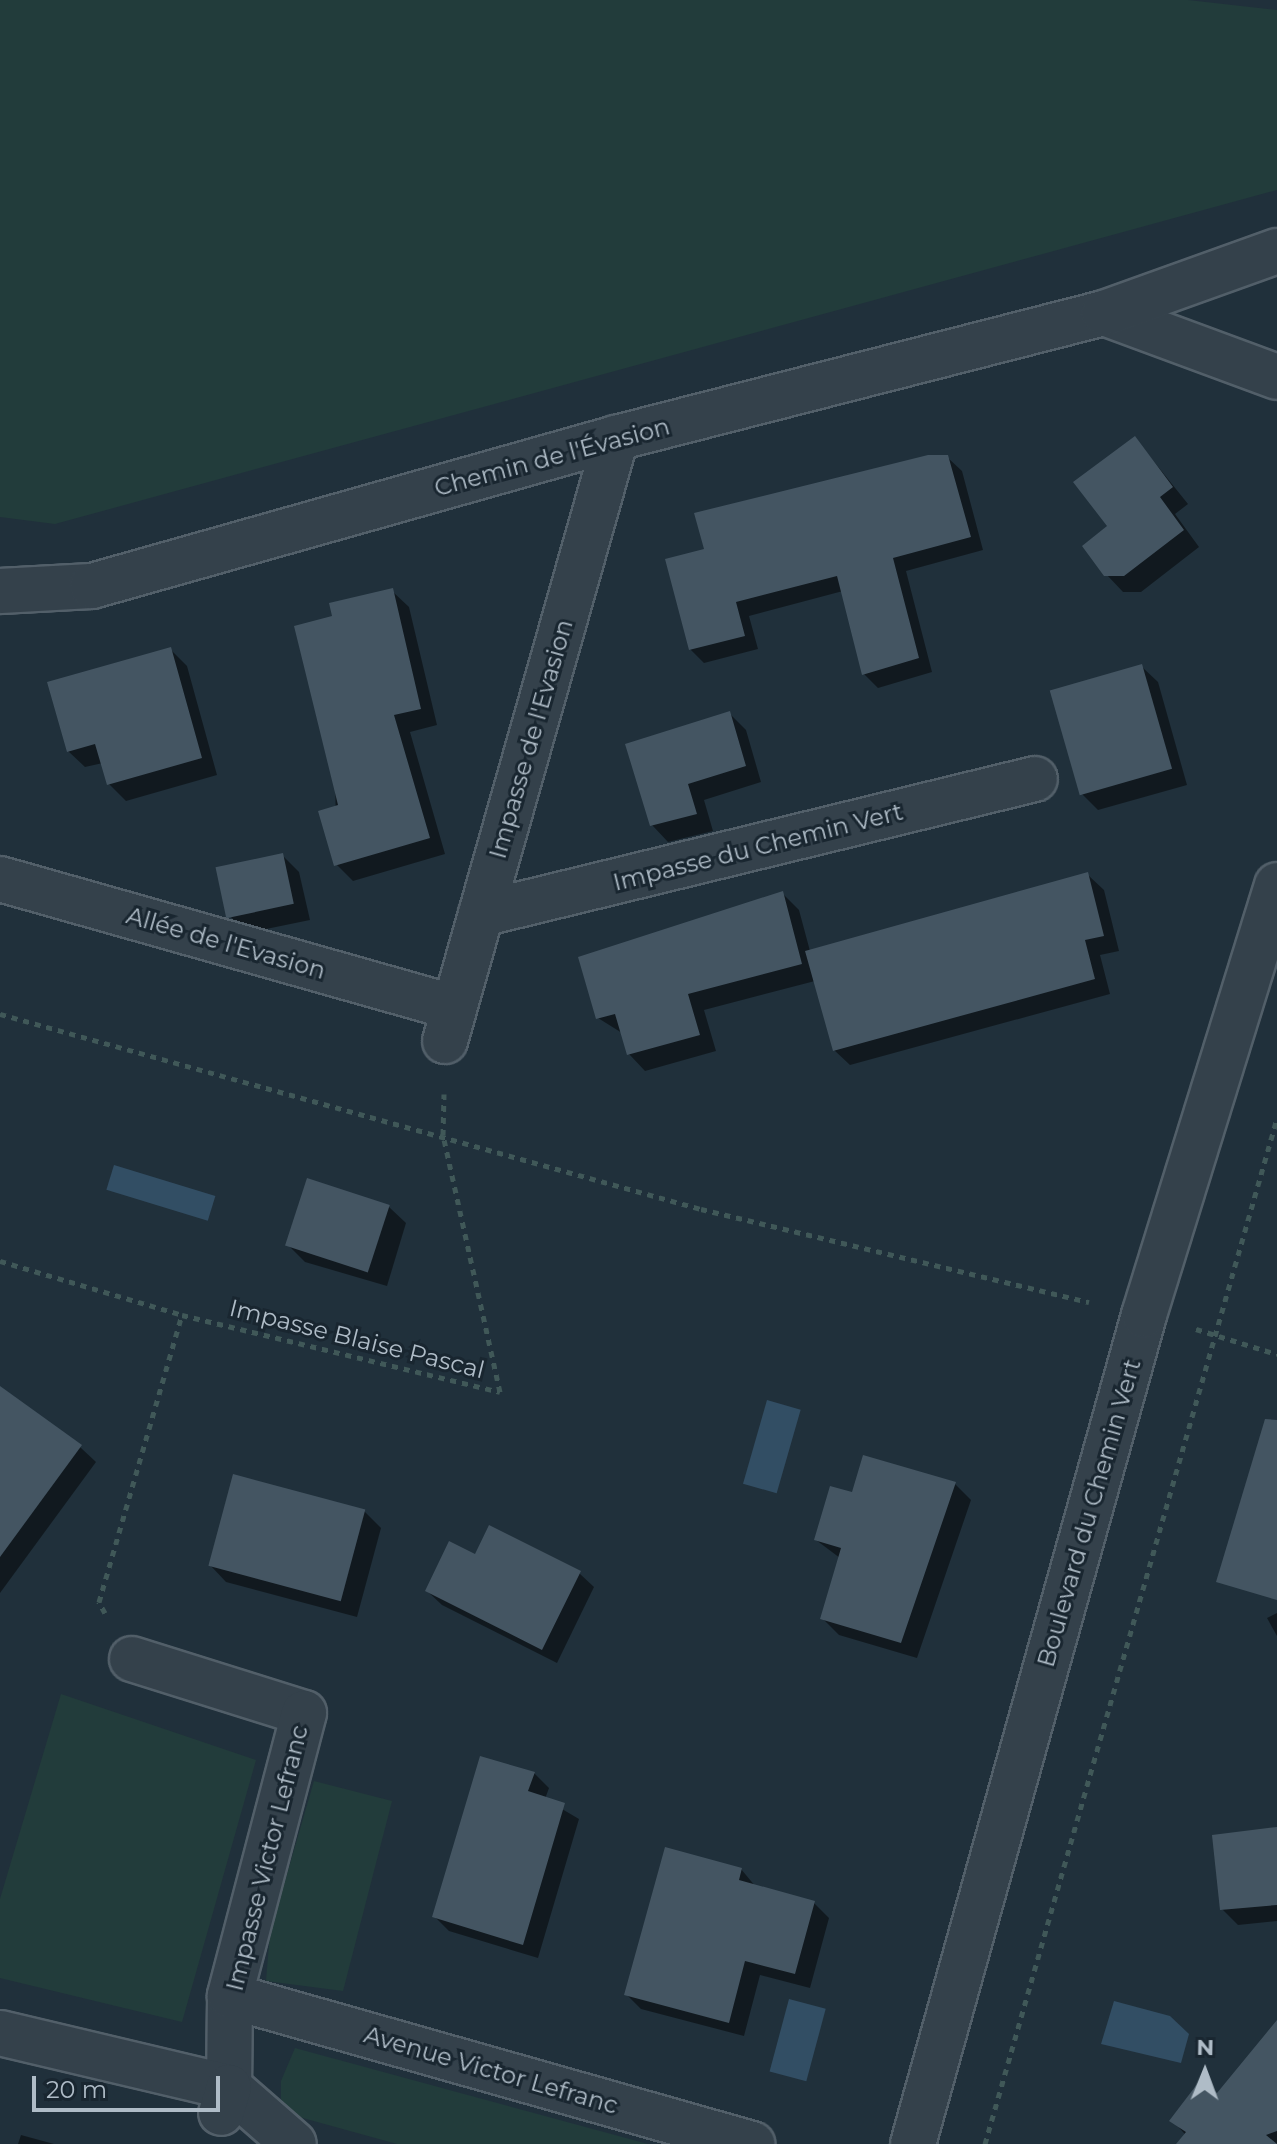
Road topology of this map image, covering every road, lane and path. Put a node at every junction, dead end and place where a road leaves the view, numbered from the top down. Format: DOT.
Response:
graph roads {
  1 [pos="1277,251"];
  2 [pos="1104,313"];
  3 [pos="1277,377"];
  4 [pos="616,438"];
  5 [pos="0,591"];
  6 [pos="1035,779"];
  7 [pos="0,879"];
  8 [pos="1277,885"];
  9 [pos="481,914"];
  10 [pos="0,1014"];
  11 [pos="448,1024"];
  12 [pos="1277,1118"];
  13 [pos="443,1135"];
  14 [pos="0,1261"];
  15 [pos="182,1315"];
  16 [pos="1144,1315"];
  17 [pos="1213,1334"];
  18 [pos="1277,1354"];
  19 [pos="132,1659"];
  20 [pos="230,1996"];
  21 [pos="0,2033"];
  22 [pos="224,2102"];
  23 [pos="294,2144"];
  24 [pos="752,2144"];
  25 [pos="913,2144"];
  26 [pos="985,2144"];
  1 -- 2 [label="street, Chemin de l'Évasion"];
  2 -- 3 [label="street"];
  2 -- 4 [label="street, Chemin de l'Évasion"];
  4 -- 5 [label="street, Chemin de l'Évasion"];
  4 -- 9 [label="street, Impasse de l'Evasion"];
  6 -- 9 [label="street, Impasse du Chemin Vert"];
  7 -- 11 [label="street, Allée de l'Evasion"];
  8 -- 16 [label="street, Boulevard du Chemin Vert"];
  9 -- 11 [label="street, Impasse de l'Evasion"];
  10 -- 13 [label="path"];
  11 -- 13 [label="path, Impasse Blaise Pascal"];
  12 -- 17 [label="path"];
  13 -- 15 [label="path, Impasse Blaise Pascal"];
  13 -- 16 [label="path"];
  14 -- 15 [label="path, Impasse Blaise Pascal"];
  15 -- 19 [label="path"];
  16 -- 17 [label="path"];
  16 -- 25 [label="street, Boulevard du Chemin Vert"];
  17 -- 18 [label="path"];
  17 -- 26 [label="path"];
  19 -- 20 [label="street, Impasse Victor Lefranc"];
  20 -- 22 [label="street, Impasse Victor Lefranc"];
  20 -- 24 [label="street, Avenue Victor Lefranc"];
  21 -- 22 [label="street"];
  22 -- 23 [label="street"];
}
